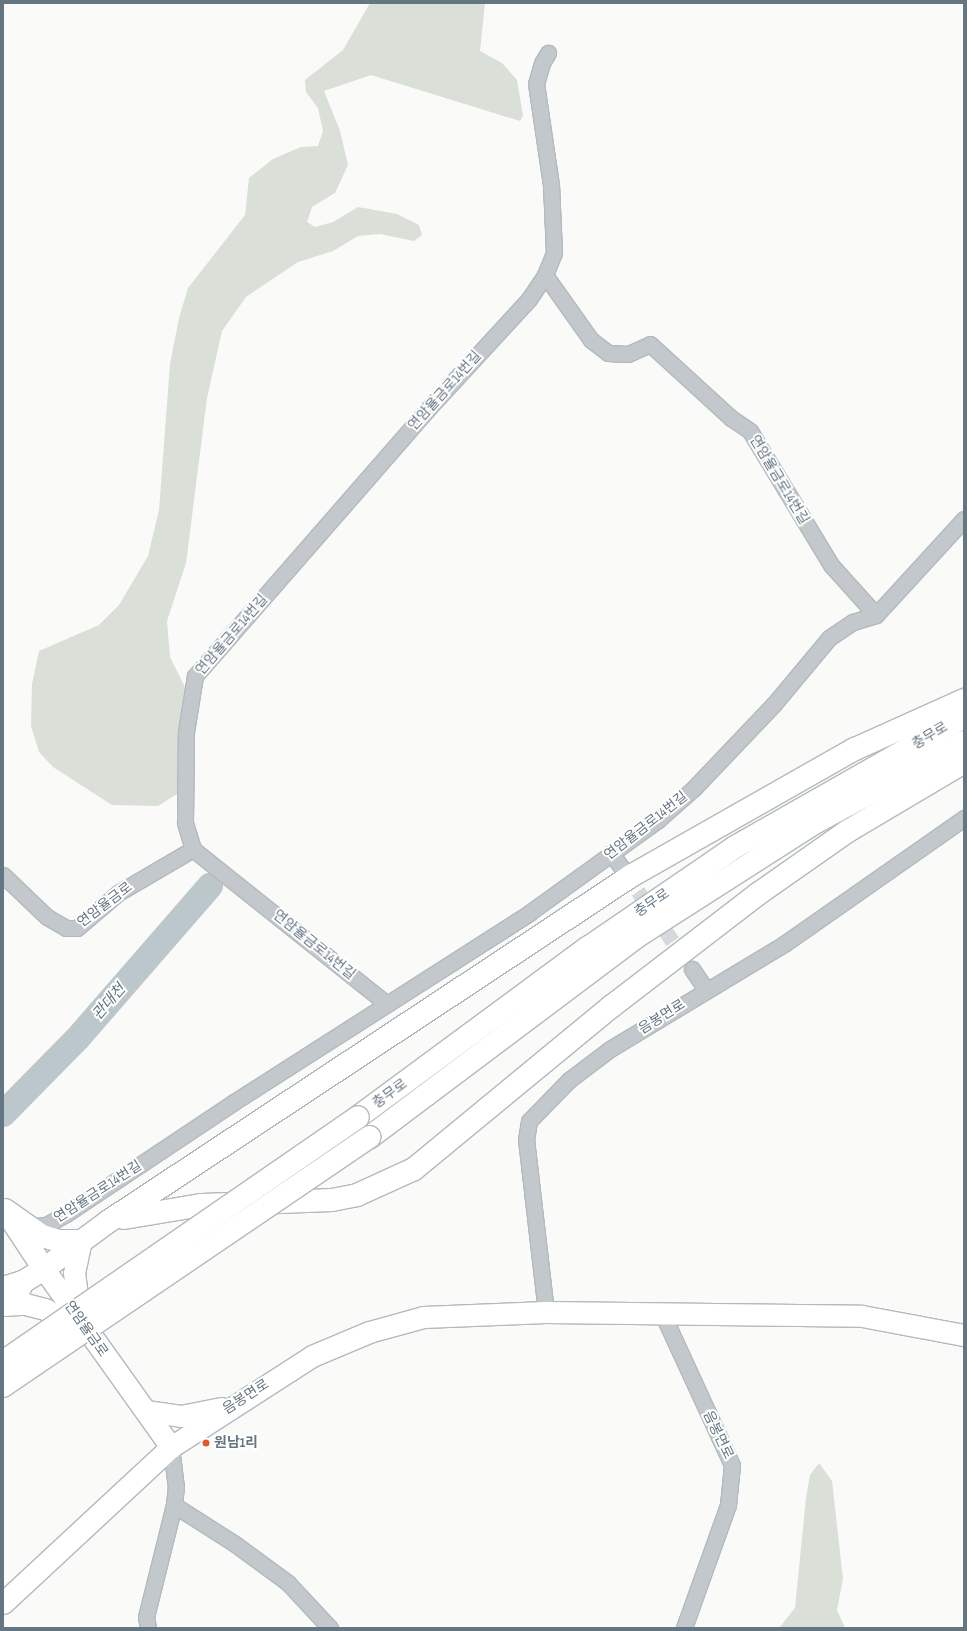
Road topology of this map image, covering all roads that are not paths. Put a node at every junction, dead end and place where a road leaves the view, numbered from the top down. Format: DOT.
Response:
graph roads {
  1 [pos="548,53"];
  2 [pos="545,275"];
  3 [pos="964,519"];
  4 [pos="876,614"];
  5 [pos="964,700"];
  6 [pos="964,717"];
  7 [pos="964,742"];
  8 [pos="964,762"];
  9 [pos="964,818"];
  10 [pos="193,849"];
  11 [pos="612,854"];
  12 [pos="625,872"];
  13 [pos="3,875"];
  14 [pos="692,969"];
  15 [pos="706,990"];
  16 [pos="387,1004"];
  17 [pos="4,1209"];
  18 [pos="109,1222"];
  19 [pos="26,1227"];
  20 [pos="81,1241"];
  21 [pos="44,1269"];
  22 [pos="13,1285"];
  23 [pos="3,1305"];
  24 [pos="546,1312"];
  25 [pos="663,1315"];
  26 [pos="81,1322"];
  27 [pos="964,1335"];
  28 [pos="94,1341"];
  29 [pos="3,1362"];
  30 [pos="3,1386"];
  31 [pos="233,1405"];
  32 [pos="146,1411"];
  33 [pos="171,1447"];
  34 [pos="174,1505"];
  35 [pos="3,1603"];
  36 [pos="148,1628"];
  37 [pos="330,1628"];
  38 [pos="684,1628"];
  1 -- 2 [label="street, 연암율금로14번길"];
  2 -- 4 [label="street, 연암율금로14번길"];
  2 -- 10 [label="street, 연암율금로14번길"];
  3 -- 4 [label="street, 연암율금로14번길"];
  4 -- 11 [label="street, 연암율금로14번길"];
  5 -- 18 [label="main road"];
  6 -- 29 [label="main road, 충무로, bridge"];
  7 -- 30 [label="main road, 충무로, bridge"];
  8 -- 18 [label="main road"];
  9 -- 15 [label="street, 음봉면로"];
  10 -- 13 [label="street, 연암율금로"];
  10 -- 16 [label="street, 연암율금로14번길"];
  11 -- 12 [label="street"];
  11 -- 16 [label="street, 연암율금로14번길"];
  14 -- 15 [label="street"];
  15 -- 24 [label="street, 음봉면로"];
  16 -- 19 [label="street, 연암율금로14번길"];
  17 -- 19 [label="main road"];
  17 -- 21 [label="main road, 연암율금로"];
  18 -- 20 [label="main road"];
  19 -- 20 [label="main road"];
  20 -- 21 [label="main road"];
  20 -- 26 [label="street"];
  21 -- 22 [label="main road"];
  21 -- 26 [label="street, 연암율금로"];
  22 -- 23 [label="main road"];
  23 -- 28 [label="street"];
  24 -- 25 [label="street, 음봉면로"];
  24 -- 31 [label="street, 음봉면로"];
  25 -- 27 [label="street, 음봉면로"];
  25 -- 38 [label="street, 음봉면로"];
  26 -- 28 [label="street, 연암율금로"];
  28 -- 32 [label="street, 연암율금로"];
  31 -- 32 [label="street"];
  31 -- 33 [label="street, 음봉면로"];
  32 -- 33 [label="street, 연암율금로"];
  33 -- 34 [label="street"];
  33 -- 35 [label="street, 음봉면로"];
  34 -- 36 [label="street"];
  34 -- 37 [label="street"];
}
